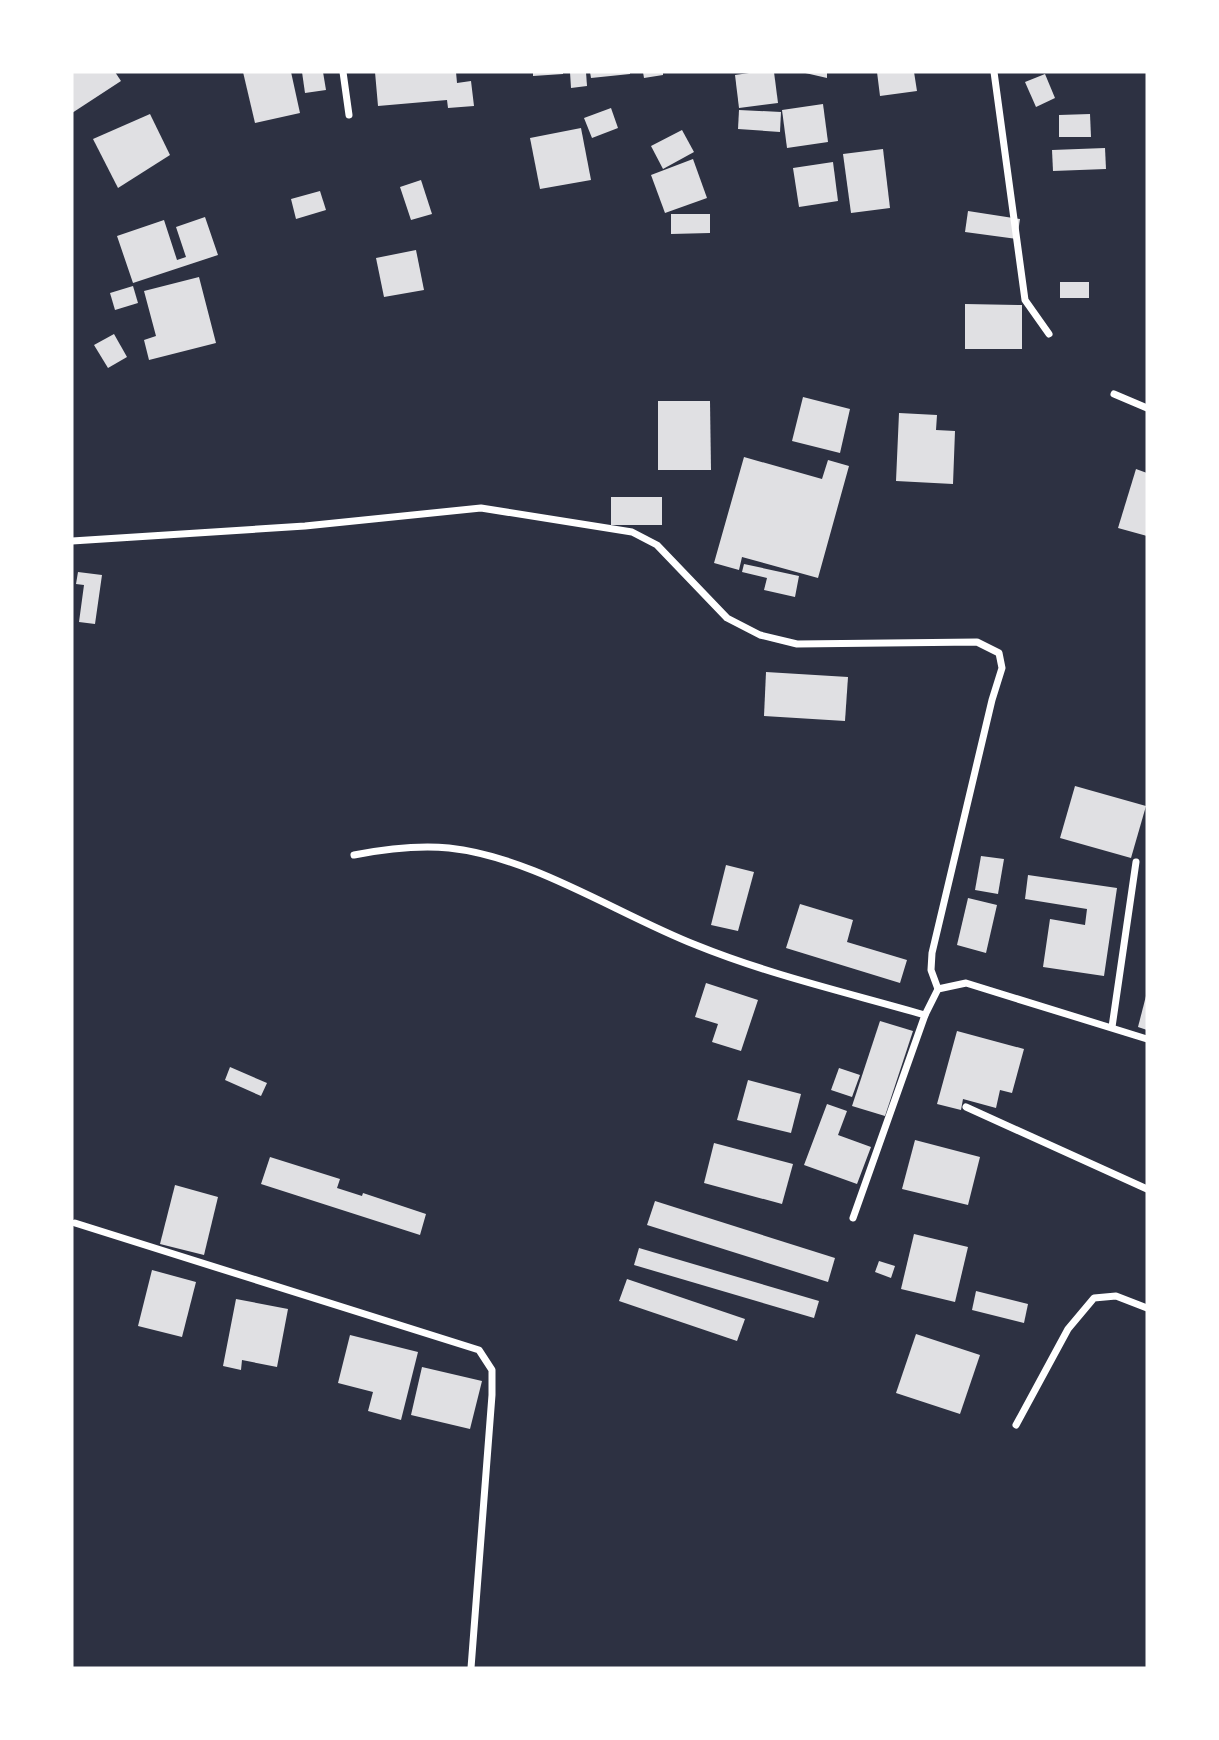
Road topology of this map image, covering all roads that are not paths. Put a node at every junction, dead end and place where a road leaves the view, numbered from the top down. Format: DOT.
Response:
graph roads {
  1 [pos="343,72"];
  2 [pos="994,72"];
  3 [pos="349,115"];
  4 [pos="1049,334"];
  5 [pos="1114,394"];
  6 [pos="1147,408"];
  7 [pos="72,541"];
  8 [pos="354,855"];
  9 [pos="1136,862"];
  10 [pos="938,989"];
  11 [pos="925,1015"];
  12 [pos="1112,1027"];
  13 [pos="1147,1039"];
  14 [pos="966,1107"];
  15 [pos="1147,1189"];
  16 [pos="853,1218"];
  17 [pos="75,1223"];
  18 [pos="1147,1307"];
  19 [pos="1016,1425"];
  20 [pos="471,1668"];
  1 -- 3 [label="street"];
  2 -- 4 [label="street"];
  5 -- 6 [label="street"];
  7 -- 10 [label="street"];
  8 -- 11 [label="street"];
  9 -- 12 [label="street"];
  10 -- 11 [label="street"];
  10 -- 12 [label="street"];
  11 -- 16 [label="street"];
  12 -- 13 [label="street"];
  14 -- 15 [label="street"];
  17 -- 20 [label="street"];
  18 -- 19 [label="street"];
}
